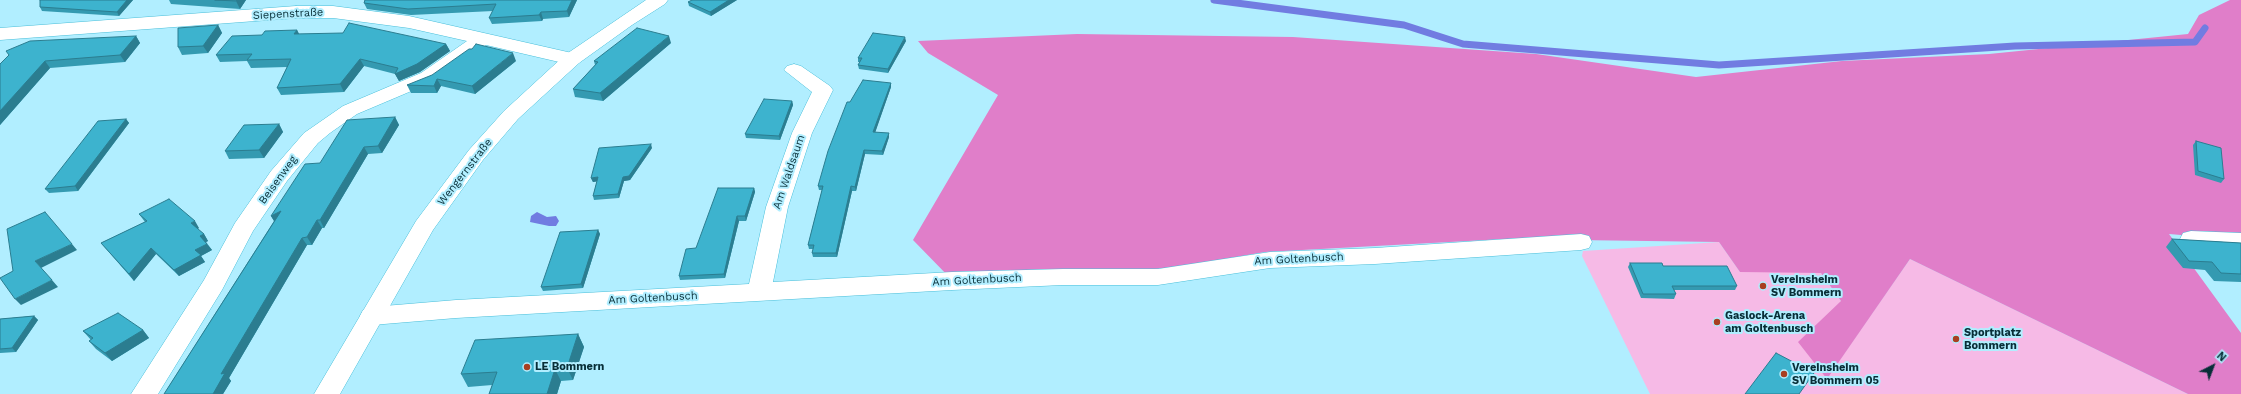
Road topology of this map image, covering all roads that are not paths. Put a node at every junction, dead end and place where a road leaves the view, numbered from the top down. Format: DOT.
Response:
graph roads {
  1 [pos="659,0"];
  2 [pos="3,37"];
  3 [pos="484,38"];
  4 [pos="572,59"];
  5 [pos="794,70"];
  6 [pos="2191,239"];
  7 [pos="2241,241"];
  8 [pos="1581,242"];
  9 [pos="759,293"];
  10 [pos="372,316"];
  11 [pos="144,394"];
  12 [pos="327,394"];
  1 -- 4 [label="street, Wengernstraße"];
  2 -- 3 [label="street, Siepenstraße"];
  3 -- 4 [label="street, Siepenstraße"];
  3 -- 11 [label="street, Beisenweg"];
  4 -- 10 [label="street, Wengernstraße"];
  5 -- 9 [label="street, Am Waldsaum"];
  6 -- 7 [label="street"];
  8 -- 9 [label="street, Am Goltenbusch"];
  9 -- 10 [label="street, Am Goltenbusch"];
  10 -- 12 [label="street, Wengernstraße"];
}
